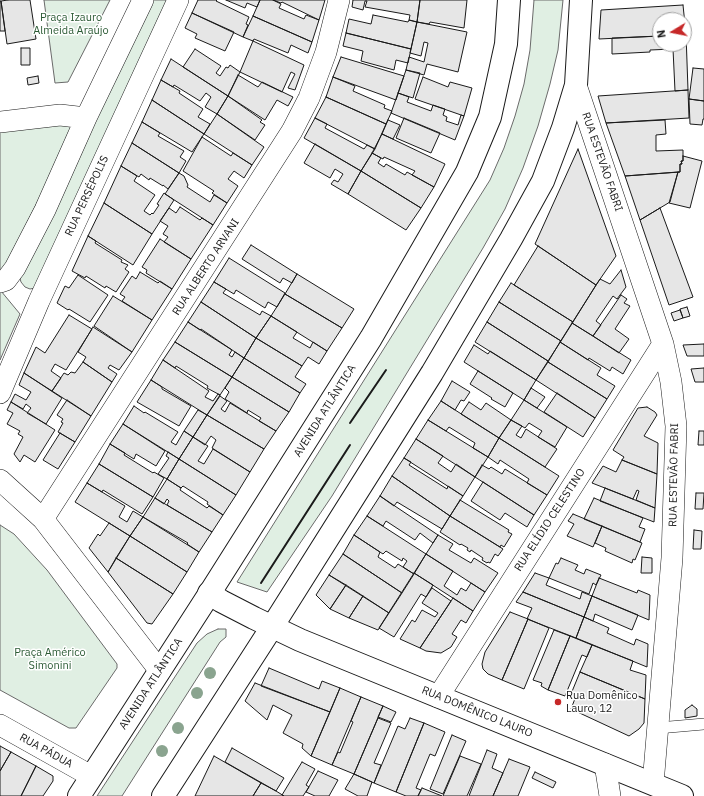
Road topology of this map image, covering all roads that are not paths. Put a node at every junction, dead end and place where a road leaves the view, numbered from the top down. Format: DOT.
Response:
graph roads {
  1 [pos="143,0"];
  2 [pos="178,0"];
  3 [pos="339,0"];
  4 [pos="509,0"];
  5 [pos="582,0"];
  6 [pos="576,85"];
  7 [pos="86,118"];
  8 [pos="0,122"];
  9 [pos="3,281"];
  10 [pos="663,344"];
  11 [pos="0,393"];
  12 [pos="0,480"];
  13 [pos="43,519"];
  14 [pos="209,593"];
  15 [pos="272,627"];
  16 [pos="160,671"];
  17 [pos="438,697"];
  18 [pos="704,724"];
  19 [pos="0,725"];
  20 [pos="658,728"];
  21 [pos="605,764"];
  22 [pos="91,776"];
  23 [pos="653,784"];
  24 [pos="79,796"];
  25 [pos="163,796"];
  26 [pos="610,796"];
  27 [pos="682,796"];
  1 -- 7 [label="street"];
  2 -- 11 [label="street, RUA PERSÉPOLIS"];
  3 -- 13 [label="street, RUA ALBERTO ARVANI"];
  4 -- 14 [label="main road, AVENIDA ATLÂNTICA"];
  5 -- 6 [label="main road"];
  6 -- 10 [label="street, RUA ESTEVÃO FABRI"];
  6 -- 15 [label="main road"];
  7 -- 8 [label="street"];
  7 -- 9 [label="street"];
  10 -- 17 [label="street, RUA ELÍDIO CELESTINO"];
  10 -- 20 [label="street, RUA ESTEVÃO FABRI"];
  12 -- 13 [label="street"];
  13 -- 16 [label="street"];
  14 -- 15 [label="main road, RUA DOMÊNICO LAURO"];
  14 -- 16 [label="main road, AVENIDA ATLÂNTICA"];
  15 -- 17 [label="main road, RUA DOMÊNICO LAURO"];
  15 -- 25 [label="main road"];
  16 -- 22 [label="main road, AVENIDA ATLÂNTICA"];
  17 -- 21 [label="main road, RUA DOMÊNICO LAURO"];
  18 -- 20 [label="lane"];
  19 -- 22 [label="street, RUA PÁDUA"];
  20 -- 23 [label="street, RUA ESTEVÃO FABRI"];
  21 -- 23 [label="main road, RUA DOMÊNICO LAURO"];
  21 -- 26 [label="street"];
  22 -- 24 [label="main road, AVENIDA ATLÂNTICA"];
  23 -- 27 [label="main road, RUA DOMÊNICO LAURO"];
}
